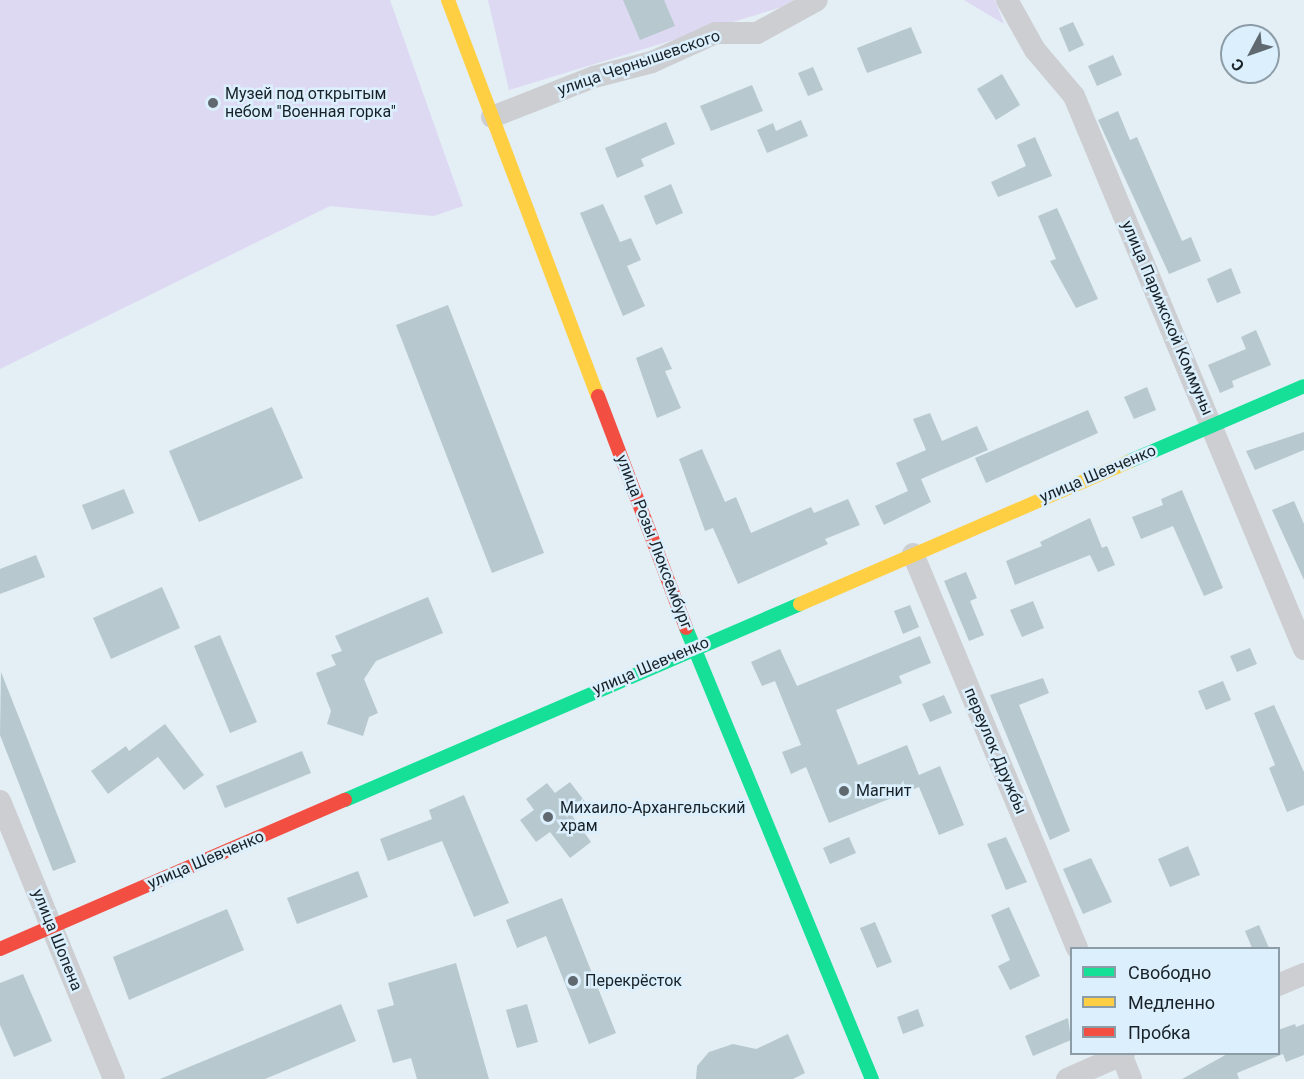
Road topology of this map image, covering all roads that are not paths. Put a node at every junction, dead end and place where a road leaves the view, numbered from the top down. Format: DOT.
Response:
graph roads {
  1 [pos="448,0"];
  2 [pos="817,0"];
  3 [pos="1007,0"];
  4 [pos="492,117"];
  5 [pos="1304,386"];
  6 [pos="1211,426"];
  7 [pos="913,554"];
  8 [pos="694,648"];
  9 [pos="1304,649"];
  10 [pos="0,801"];
  11 [pos="51,927"];
  12 [pos="1077,947"];
  13 [pos="0,949"];
  14 [pos="1304,974"];
  15 [pos="1280,984"];
  16 [pos="1120,1055"];
  17 [pos="1122,1055"];
  18 [pos="114,1079"];
  19 [pos="872,1079"];
  20 [pos="1067,1079"];
  21 [pos="1131,1079"];
  1 -- 4 [label="street, улица Розы Люксембург"];
  2 -- 4 [label="street, улица Чернышевского"];
  3 -- 6 [label="street, улица Парижской Коммуны"];
  4 -- 8 [label="street, улица Розы Люксембург"];
  5 -- 6 [label="street, улица Шевченко"];
  6 -- 7 [label="street, улица Шевченко"];
  6 -- 9 [label="street, улица Парижской Коммуны"];
  7 -- 8 [label="street, улица Шевченко"];
  7 -- 12 [label="street, переулок Дружбы"];
  8 -- 11 [label="street, улица Шевченко"];
  8 -- 19 [label="street, улица Розы Люксембург"];
  10 -- 11 [label="street, улица Шопена"];
  11 -- 13 [label="street, улица Шевченко"];
  11 -- 18 [label="street, улица Шопена"];
  14 -- 15 [label="street"];
  16 -- 20 [label="street"];
  17 -- 21 [label="street"];
}
